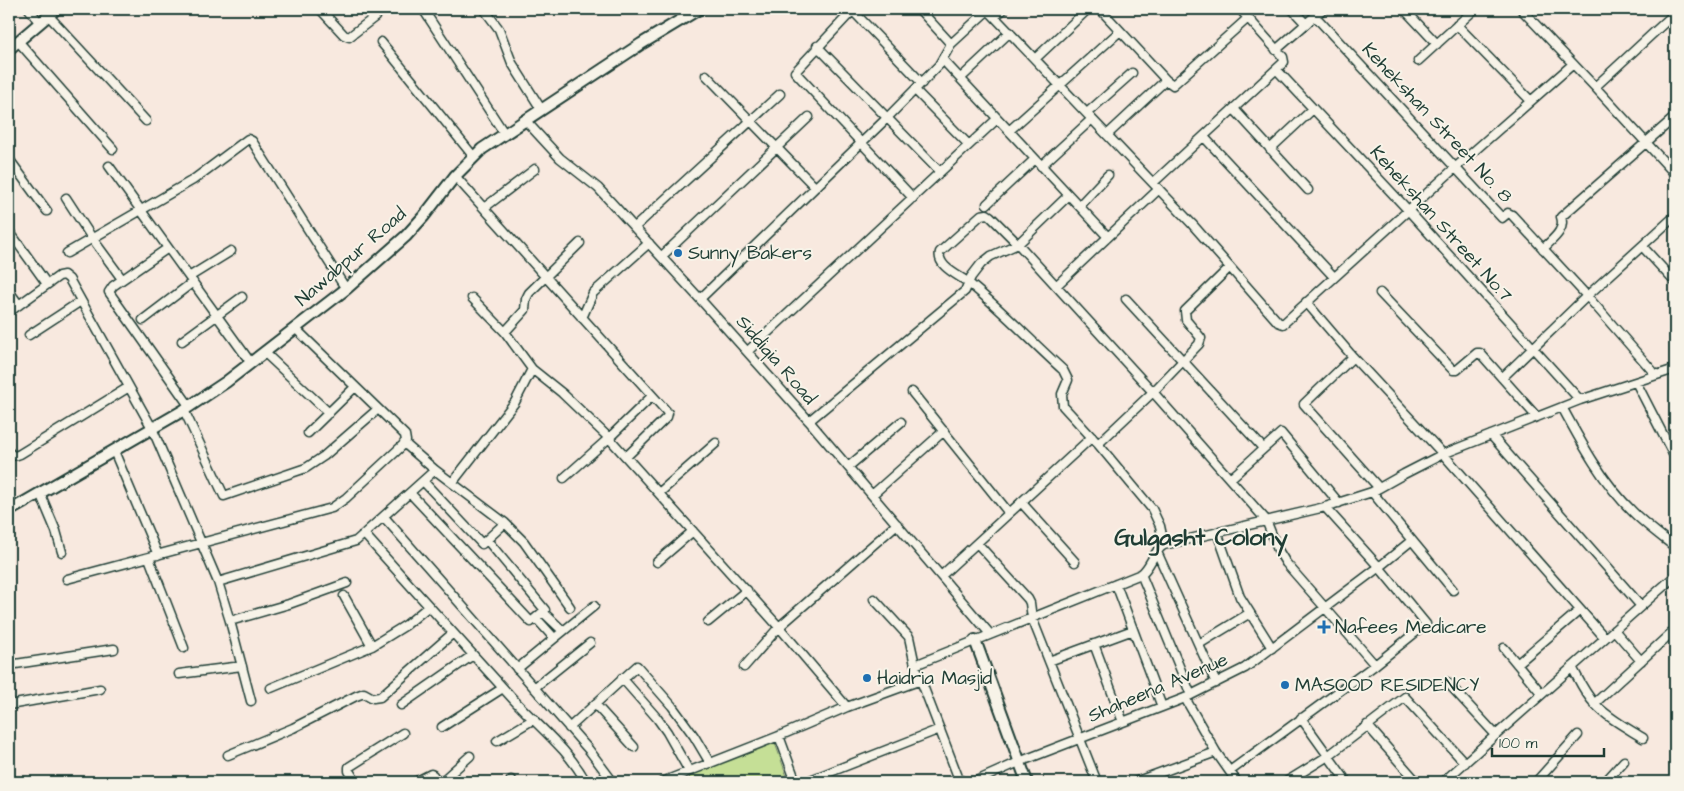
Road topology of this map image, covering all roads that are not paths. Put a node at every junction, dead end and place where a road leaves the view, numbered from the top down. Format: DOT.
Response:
graph roads {
  1 [pos="29,9"];
  2 [pos="320,9"];
  3 [pos="378,9"];
  4 [pos="423,9"];
  5 [pos="484,9"];
  6 [pos="699,9"];
  7 [pos="919,9"];
  8 [pos="1004,9"];
  9 [pos="1088,9"];
  10 [pos="1101,9"];
  11 [pos="1240,9"];
  12 [pos="1292,9"];
  13 [pos="1323,9"];
  14 [pos="1475,9"];
  15 [pos="1521,9"];
  16 [pos="853,10"];
  17 [pos="1407,10"];
  18 [pos="52,12"];
  19 [pos="1675,14"];
  20 [pos="996,16"];
  21 [pos="1315,16"];
  22 [pos="1248,18"];
  23 [pos="39,22"];
  24 [pos="1306,24"];
  25 [pos="1457,25"];
  26 [pos="1120,31"];
  27 [pos="1010,32"];
  28 [pos="18,41"];
  29 [pos="381,42"];
  30 [pos="951,44"];
  31 [pos="1437,44"];
  32 [pos="818,46"];
  33 [pos="9,49"];
  34 [pos="1276,50"];
  35 [pos="1035,59"];
  36 [pos="943,60"];
  37 [pos="1418,61"];
  38 [pos="1573,64"];
  39 [pos="1277,70"];
  40 [pos="1132,73"];
  41 [pos="706,75"];
  42 [pos="962,77"];
  43 [pos="1166,80"];
  44 [pos="922,83"];
  45 [pos="1060,85"];
  46 [pos="1595,86"];
  47 [pos="915,90"];
  48 [pos="780,94"];
  49 [pos="1531,101"];
  50 [pos="542,109"];
  51 [pos="1234,109"];
  52 [pos="1314,109"];
  53 [pos="1090,116"];
  54 [pos="1675,117"];
  55 [pos="809,118"];
  56 [pos="888,118"];
  57 [pos="997,119"];
  58 [pos="525,120"];
  59 [pos="146,121"];
  60 [pos="751,121"];
  61 [pos="1009,131"];
  62 [pos="504,133"];
  63 [pos="1108,135"];
  64 [pos="1204,137"];
  65 [pos="861,143"];
  66 [pos="1647,143"];
  67 [pos="969,145"];
  68 [pos="777,147"];
  69 [pos="113,149"];
  70 [pos="1270,149"];
  71 [pos="474,156"];
  72 [pos="9,159"];
  73 [pos="1034,159"];
  74 [pos="109,166"];
  75 [pos="1041,166"];
  76 [pos="1456,167"];
  77 [pos="535,169"];
  78 [pos="940,172"];
  79 [pos="1675,174"];
  80 [pos="1108,175"];
  81 [pos="455,176"];
  82 [pos="1156,186"];
  83 [pos="815,187"];
  84 [pos="1308,190"];
  85 [pos="1069,195"];
  86 [pos="66,198"];
  87 [pos="912,198"];
  88 [pos="987,204"];
  89 [pos="1079,206"];
  90 [pos="484,208"];
  91 [pos="141,210"];
  92 [pos="1408,210"];
  93 [pos="47,211"];
  94 [pos="1675,216"];
  95 [pos="635,227"];
  96 [pos="9,231"];
  97 [pos="1108,237"];
  98 [pos="92,238"];
  99 [pos="580,243"];
  100 [pos="649,243"];
  101 [pos="1018,244"];
  102 [pos="1642,246"];
  103 [pos="168,248"];
  104 [pos="1543,249"];
  105 [pos="230,252"];
  106 [pos="67,253"];
  107 [pos="662,256"];
  108 [pos="1230,267"];
  109 [pos="545,277"];
  110 [pos="1334,277"];
  111 [pos="122,280"];
  112 [pos="191,280"];
  113 [pos="1675,282"];
  114 [pos="969,283"];
  115 [pos="47,284"];
  116 [pos="1056,286"];
  117 [pos="346,289"];
  118 [pos="9,291"];
  119 [pos="1380,294"];
  120 [pos="1587,296"];
  121 [pos="242,297"];
  122 [pos="472,298"];
  123 [pos="700,299"];
  124 [pos="1126,299"];
  125 [pos="81,301"];
  126 [pos="1306,302"];
  127 [pos="19,304"];
  128 [pos="9,312"];
  129 [pos="217,315"];
  130 [pos="582,318"];
  131 [pos="143,320"];
  132 [pos="296,329"];
  133 [pos="505,332"];
  134 [pos="29,335"];
  135 [pos="182,341"];
  136 [pos="1533,348"];
  137 [pos="748,351"];
  138 [pos="265,352"];
  139 [pos="1353,357"];
  140 [pos="1182,360"];
  141 [pos="252,363"];
  142 [pos="532,369"];
  143 [pos="1675,369"];
  144 [pos="1656,375"];
  145 [pos="1502,378"];
  146 [pos="1636,382"];
  147 [pos="129,387"];
  148 [pos="355,387"];
  149 [pos="912,392"];
  150 [pos="1153,392"];
  151 [pos="652,396"];
  152 [pos="1580,400"];
  153 [pos="1562,407"];
  154 [pos="187,408"];
  155 [pos="378,409"];
  156 [pos="329,413"];
  157 [pos="1537,417"];
  158 [pos="809,422"];
  159 [pos="900,422"];
  160 [pos="152,428"];
  161 [pos="944,431"];
  162 [pos="308,433"];
  163 [pos="1491,436"];
  164 [pos="609,438"];
  165 [pos="1092,438"];
  166 [pos="404,443"];
  167 [pos="716,443"];
  168 [pos="1098,444"];
  169 [pos="1263,448"];
  170 [pos="114,451"];
  171 [pos="9,452"];
  172 [pos="1443,454"];
  173 [pos="1673,454"];
  174 [pos="626,456"];
  175 [pos="848,467"];
  176 [pos="435,470"];
  177 [pos="564,478"];
  178 [pos="1230,480"];
  179 [pos="423,481"];
  180 [pos="452,483"];
  181 [pos="1376,490"];
  182 [pos="40,493"];
  183 [pos="410,493"];
  184 [pos="659,493"];
  185 [pos="872,495"];
  186 [pos="1021,502"];
  187 [pos="1339,502"];
  188 [pos="1325,507"];
  189 [pos="9,511"];
  190 [pos="1009,513"];
  191 [pos="384,518"];
  192 [pos="1266,520"];
  193 [pos="505,523"];
  194 [pos="897,524"];
  195 [pos="693,531"];
  196 [pos="1218,532"];
  197 [pos="365,535"];
  198 [pos="487,540"];
  199 [pos="1411,540"];
  200 [pos="977,542"];
  201 [pos="202,544"];
  202 [pos="1164,545"];
  203 [pos="1675,547"];
  204 [pos="62,552"];
  205 [pos="1157,552"];
  206 [pos="158,555"];
  207 [pos="149,558"];
  208 [pos="657,562"];
  209 [pos="1075,562"];
  210 [pos="1379,567"];
  211 [pos="1141,574"];
  212 [pos="941,576"];
  213 [pos="1675,576"];
  214 [pos="67,579"];
  215 [pos="218,582"];
  216 [pos="347,584"];
  217 [pos="1116,584"];
  218 [pos="747,590"];
  219 [pos="1453,590"];
  220 [pos="344,596"];
  221 [pos="874,600"];
  222 [pos="428,606"];
  223 [pos="594,606"];
  224 [pos="1641,606"];
  225 [pos="570,607"];
  226 [pos="1325,607"];
  227 [pos="1580,610"];
  228 [pos="544,612"];
  229 [pos="1250,613"];
  230 [pos="536,618"];
  231 [pos="1032,618"];
  232 [pos="230,621"];
  233 [pos="708,622"];
  234 [pos="780,626"];
  235 [pos="1133,630"];
  236 [pos="1614,630"];
  237 [pos="562,631"];
  238 [pos="453,633"];
  239 [pos="990,634"];
  240 [pos="1670,634"];
  241 [pos="554,638"];
  242 [pos="1605,638"];
  243 [pos="975,640"];
  244 [pos="590,643"];
  245 [pos="1094,644"];
  246 [pos="1199,644"];
  247 [pos="372,646"];
  248 [pos="184,648"];
  249 [pos="1272,648"];
  250 [pos="1504,648"];
  251 [pos="114,649"];
  252 [pos="474,655"];
  253 [pos="1049,661"];
  254 [pos="1641,661"];
  255 [pos="1375,664"];
  256 [pos="1517,664"];
  257 [pos="9,665"];
  258 [pos="915,665"];
  259 [pos="242,666"];
  260 [pos="744,667"];
  261 [pos="1572,667"];
  262 [pos="517,669"];
  263 [pos="180,674"];
  264 [pos="622,678"];
  265 [pos="921,680"];
  266 [pos="1447,682"];
  267 [pos="1216,683"];
  268 [pos="272,688"];
  269 [pos="503,688"];
  270 [pos="534,688"];
  271 [pos="100,689"];
  272 [pos="1542,694"];
  273 [pos="1188,697"];
  274 [pos="251,701"];
  275 [pos="595,704"];
  276 [pos="1594,704"];
  277 [pos="401,705"];
  278 [pos="9,706"];
  279 [pos="847,707"];
  280 [pos="1162,707"];
  281 [pos="1301,718"];
  282 [pos="534,719"];
  283 [pos="1123,722"];
  284 [pos="1367,725"];
  285 [pos="442,727"];
  286 [pos="569,728"];
  287 [pos="940,729"];
  288 [pos="403,733"];
  289 [pos="1496,735"];
  290 [pos="1578,735"];
  291 [pos="779,736"];
  292 [pos="1643,738"];
  293 [pos="1080,739"];
  294 [pos="497,741"];
  295 [pos="634,747"];
  296 [pos="1216,752"];
  297 [pos="228,755"];
  298 [pos="470,756"];
  299 [pos="1328,756"];
  300 [pos="1624,761"];
  301 [pos="1019,762"];
  302 [pos="710,763"];
  303 [pos="1465,763"];
  304 [pos="689,771"];
  305 [pos="1230,771"];
  306 [pos="676,779"];
  307 [pos="356,782"];
  308 [pos="415,782"];
  309 [pos="437,782"];
  310 [pos="441,782"];
  311 [pos="586,782"];
  312 [pos="613,782"];
  313 [pos="662,782"];
  314 [pos="796,782"];
  315 [pos="805,782"];
  316 [pos="960,782"];
  317 [pos="974,782"];
  318 [pos="1027,782"];
  319 [pos="1097,782"];
  320 [pos="1135,782"];
  321 [pos="1237,782"];
  322 [pos="1286,782"];
  323 [pos="1347,782"];
  324 [pos="1417,782"];
  325 [pos="1443,782"];
  326 [pos="1536,782"];
  327 [pos="1605,782"];
  1 -- 23 [label="street"];
  2 -- 3 [label="street"];
  4 -- 62 [label="street"];
  5 -- 50 [label="street"];
  6 -- 50 [label="street, Nawabpur Road"];
  7 -- 30 [label="street"];
  8 -- 20 [label="street"];
  9 -- 35 [label="street"];
  10 -- 26 [label="street"];
  11 -- 22 [label="street"];
  12 -- 24 [label="street"];
  13 -- 21 [label="street"];
  14 -- 25 [label="street"];
  15 -- 38 [label="street"];
  16 -- 32 [label="street"];
  16 -- 44 [label="street"];
  17 -- 31 [label="street"];
  18 -- 23 [label="street"];
  18 -- 59 [label="street"];
  19 -- 46 [label="street"];
  20 -- 27 [label="street"];
  20 -- 30 [label="street"];
  21 -- 24 [label="street"];
  21 -- 76 [label="street, Kehekshan Street No. 8"];
  22 -- 34 [label="street"];
  22 -- 43 [label="street"];
  23 -- 28 [label="street"];
  24 -- 34 [label="street"];
  25 -- 31 [label="street"];
  25 -- 49 [label="street"];
  26 -- 43 [label="street"];
  26 -- 45 [label="street"];
  27 -- 35 [label="street"];
  27 -- 42 [label="street"];
  28 -- 33 [label="street"];
  28 -- 69 [label="street"];
  29 -- 71 [label="street"];
  30 -- 36 [label="street"];
  31 -- 37 [label="street"];
  32 -- 56 [label="street"];
  32 -- 65 [label="street"];
  34 -- 39 [label="street"];
  35 -- 45 [label="street"];
  36 -- 44 [label="street"];
  36 -- 57 [label="street"];
  38 -- 46 [label="street"];
  38 -- 49 [label="street"];
  39 -- 51 [label="street"];
  39 -- 52 [label="street, Kehekshan Street No.7"];
  40 -- 53 [label="street"];
  41 -- 60 [label="street"];
  43 -- 63 [label="street"];
  44 -- 47 [label="street"];
  45 -- 53 [label="street"];
  45 -- 61 [label="street"];
  46 -- 66 [label="street"];
  47 -- 56 [label="street"];
  47 -- 67 [label="street"];
  48 -- 60 [label="street"];
  49 -- 76 [label="street"];
  50 -- 58 [label="street, Nawabpur Road"];
  51 -- 64 [label="street"];
  51 -- 70 [label="street"];
  52 -- 70 [label="street"];
  52 -- 92 [label="street, Kehekshan Street No.7"];
  53 -- 63 [label="street"];
  53 -- 75 [label="street"];
  54 -- 66 [label="street"];
  55 -- 68 [label="street"];
  56 -- 65 [label="street"];
  56 -- 78 [label="street"];
  57 -- 61 [label="street"];
  57 -- 67 [label="street"];
  58 -- 62 [label="street, Nawabpur Road"];
  58 -- 95 [label="street, Siddiqia Road"];
  60 -- 68 [label="street"];
  60 -- 95 [label="street"];
  61 -- 73 [label="street"];
  62 -- 71 [label="street, Nawabpur Road"];
  63 -- 82 [label="street"];
  64 -- 82 [label="street"];
  64 -- 110 [label="street"];
  65 -- 83 [label="street"];
  65 -- 87 [label="street"];
  66 -- 79 [label="street"];
  66 -- 104 [label="street"];
  67 -- 78 [label="street"];
  68 -- 83 [label="street"];
  68 -- 107 [label="street"];
  70 -- 84 [label="street"];
  71 -- 81 [label="street, Nawabpur Road"];
  72 -- 93 [label="street"];
  73 -- 75 [label="street"];
  73 -- 88 [label="street"];
  74 -- 91 [label="street"];
  75 -- 85 [label="street"];
  76 -- 92 [label="street"];
  76 -- 104 [label="street, Kehekshan Street No. 8"];
  77 -- 90 [label="street"];
  78 -- 87 [label="street"];
  80 -- 89 [label="street"];
  81 -- 90 [label="street"];
  81 -- 117 [label="street, Nawabpur Road"];
  82 -- 97 [label="street"];
  82 -- 108 [label="street"];
  83 -- 123 [label="street"];
  85 -- 89 [label="street"];
  85 -- 101 [label="street"];
  86 -- 98 [label="street"];
  87 -- 137 [label="street"];
  89 -- 97 [label="street"];
  90 -- 109 [label="street"];
  91 -- 98 [label="street"];
  91 -- 103 [label="street"];
  91 -- 117 [label="street"];
  92 -- 110 [label="street"];
  92 -- 136 [label="street, Kehekshan Street No.7"];
  94 -- 102 [label="street"];
  95 -- 100 [label="street, Siddiqia Road"];
  96 -- 115 [label="street"];
  97 -- 116 [label="street"];
  98 -- 106 [label="street"];
  98 -- 111 [label="street"];
  99 -- 109 [label="street"];
  100 -- 107 [label="street, Siddiqia Road"];
  100 -- 130 [label="street"];
  101 -- 114 [label="street"];
  101 -- 114 [label="street"];
  101 -- 116 [label="street"];
  102 -- 113 [label="street"];
  102 -- 120 [label="street"];
  103 -- 111 [label="street"];
  103 -- 112 [label="street"];
  104 -- 120 [label="street, Kehekshan Street No. 8"];
  105 -- 112 [label="street"];
  107 -- 123 [label="street, Siddiqia Road"];
  108 -- 126 [label="street"];
  108 -- 140 [label="street"];
  109 -- 130 [label="street"];
  109 -- 133 [label="street"];
  110 -- 126 [label="street"];
  111 -- 154 [label="street"];
  112 -- 129 [label="street"];
  112 -- 131 [label="street"];
  114 -- 158 [label="street"];
  114 -- 165 [label="street"];
  115 -- 125 [label="street"];
  115 -- 127 [label="street"];
  116 -- 150 [label="street"];
  117 -- 132 [label="street, Nawabpur Road"];
  118 -- 127 [label="street"];
  119 -- 145 [label="street"];
  120 -- 136 [label="street"];
  120 -- 144 [label="street, Kehekshan Street No. 8"];
  121 -- 129 [label="street"];
  122 -- 133 [label="street"];
  123 -- 137 [label="street, Siddiqia Road"];
  124 -- 140 [label="street"];
  125 -- 134 [label="street"];
  125 -- 147 [label="street"];
  126 -- 139 [label="street"];
  127 -- 128 [label="street"];
  129 -- 135 [label="street"];
  129 -- 141 [label="street"];
  130 -- 151 [label="street"];
  132 -- 138 [label="street, Nawabpur Road"];
  132 -- 148 [label="street"];
  133 -- 142 [label="street"];
  136 -- 145 [label="street"];
  136 -- 152 [label="street, Kehekshan Street No.7"];
  137 -- 158 [label="street, Siddiqia Road"];
  138 -- 141 [label="street, Nawabpur Road"];
  138 -- 156 [label="street"];
  139 -- 172 [label="street"];
  139 -- 181 [label="street"];
  140 -- 150 [label="street"];
  140 -- 169 [label="street"];
  141 -- 154 [label="street, Nawabpur Road"];
  142 -- 164 [label="street"];
  142 -- 180 [label="street"];
  143 -- 144 [label="street"];
  144 -- 146 [label="street"];
  145 -- 157 [label="street"];
  146 -- 152 [label="street"];
  146 -- 173 [label="street"];
  147 -- 160 [label="street"];
  147 -- 171 [label="street"];
  148 -- 155 [label="street"];
  148 -- 156 [label="street"];
  149 -- 161 [label="street"];
  150 -- 168 [label="street"];
  150 -- 178 [label="street"];
  151 -- 164 [label="street"];
  151 -- 174 [label="street"];
  152 -- 153 [label="street"];
  153 -- 157 [label="street"];
  153 -- 203 [label="street"];
  154 -- 155 [label="street"];
  154 -- 160 [label="street, Nawabpur Road"];
  155 -- 166 [label="street"];
  156 -- 162 [label="street"];
  157 -- 163 [label="street"];
  158 -- 175 [label="street, Siddiqia Road"];
  159 -- 175 [label="street"];
  160 -- 170 [label="street, Nawabpur Road"];
  160 -- 201 [label="street"];
  161 -- 185 [label="street"];
  161 -- 190 [label="street"];
  163 -- 172 [label="street"];
  163 -- 224 [label="street"];
  164 -- 174 [label="street"];
  164 -- 177 [label="street"];
  165 -- 168 [label="street"];
  165 -- 186 [label="street"];
  166 -- 176 [label="street"];
  166 -- 201 [label="street"];
  167 -- 184 [label="street"];
  168 -- 202 [label="street"];
  169 -- 178 [label="street"];
  169 -- 187 [label="street"];
  170 -- 182 [label="street, Nawabpur Road"];
  170 -- 206 [label="street"];
  172 -- 181 [label="street"];
  172 -- 227 [label="street"];
  174 -- 184 [label="street"];
  175 -- 185 [label="street, Siddiqia Road"];
  176 -- 179 [label="street"];
  176 -- 180 [label="street"];
  178 -- 192 [label="street"];
  179 -- 183 [label="street"];
  179 -- 198 [label="street"];
  180 -- 193 [label="street"];
  181 -- 187 [label="street"];
  181 -- 199 [label="street"];
  182 -- 189 [label="street, Nawabpur Road"];
  182 -- 204 [label="street"];
  183 -- 191 [label="street"];
  183 -- 230 [label="street"];
  184 -- 195 [label="street"];
  185 -- 194 [label="street, Siddiqia Road"];
  186 -- 190 [label="street"];
  186 -- 209 [label="street"];
  187 -- 188 [label="street"];
  188 -- 192 [label="street"];
  188 -- 210 [label="street"];
  190 -- 200 [label="street"];
  191 -- 197 [label="street"];
  191 -- 262 [label="street"];
  192 -- 196 [label="street"];
  192 -- 226 [label="street"];
  193 -- 198 [label="street"];
  193 -- 225 [label="street"];
  194 -- 212 [label="street, Siddiqia Road"];
  194 -- 234 [label="street"];
  195 -- 208 [label="street"];
  195 -- 218 [label="street"];
  196 -- 202 [label="street"];
  196 -- 229 [label="street"];
  197 -- 215 [label="street"];
  197 -- 222 [label="street"];
  198 -- 228 [label="street"];
  199 -- 210 [label="street, Shaheena Avenue"];
  199 -- 219 [label="street"];
  200 -- 212 [label="street"];
  200 -- 231 [label="street"];
  201 -- 206 [label="street"];
  201 -- 215 [label="street"];
  202 -- 205 [label="street"];
  205 -- 211 [label="street"];
  205 -- 246 [label="street"];
  206 -- 207 [label="street"];
  207 -- 214 [label="street"];
  207 -- 248 [label="street"];
  210 -- 226 [label="street, Shaheena Avenue"];
  210 -- 255 [label="street"];
  211 -- 217 [label="street"];
  211 -- 273 [label="street"];
  212 -- 239 [label="street, Siddiqia Road"];
  213 -- 224 [label="street"];
  215 -- 232 [label="street"];
  216 -- 232 [label="street"];
  217 -- 231 [label="street"];
  217 -- 235 [label="street"];
  218 -- 233 [label="street"];
  218 -- 234 [label="street"];
  220 -- 247 [label="street"];
  221 -- 258 [label="street"];
  222 -- 238 [label="street"];
  222 -- 247 [label="street"];
  223 -- 237 [label="street"];
  224 -- 236 [label="street"];
  226 -- 249 [label="street, Shaheena Avenue"];
  226 -- 255 [label="street"];
  227 -- 242 [label="street"];
  227 -- 256 [label="street"];
  228 -- 230 [label="street"];
  228 -- 237 [label="street"];
  229 -- 246 [label="street"];
  229 -- 249 [label="street"];
  230 -- 241 [label="street"];
  231 -- 239 [label="street"];
  231 -- 253 [label="street"];
  232 -- 259 [label="street"];
  234 -- 260 [label="street"];
  234 -- 279 [label="street"];
  235 -- 245 [label="street"];
  235 -- 280 [label="street"];
  236 -- 242 [label="street"];
  236 -- 254 [label="street"];
  237 -- 241 [label="street"];
  238 -- 252 [label="street"];
  238 -- 297 [label="street"];
  239 -- 243 [label="street"];
  240 -- 254 [label="street"];
  241 -- 262 [label="street"];
  242 -- 261 [label="street"];
  243 -- 258 [label="street"];
  243 -- 301 [label="street"];
  244 -- 270 [label="street"];
  245 -- 253 [label="street"];
  245 -- 283 [label="street"];
  246 -- 267 [label="street"];
  247 -- 268 [label="street"];
  249 -- 267 [label="street, Shaheena Avenue"];
  250 -- 256 [label="street"];
  251 -- 257 [label="street"];
  252 -- 269 [label="street"];
  252 -- 277 [label="street"];
  253 -- 293 [label="street"];
  254 -- 276 [label="street"];
  255 -- 281 [label="street"];
  256 -- 272 [label="street"];
  258 -- 265 [label="street"];
  259 -- 263 [label="street"];
  259 -- 274 [label="street"];
  261 -- 272 [label="street"];
  261 -- 276 [label="street"];
  262 -- 270 [label="street"];
  264 -- 275 [label="street"];
  264 -- 302 [label="street"];
  264 -- 304 [label="street"];
  265 -- 279 [label="street"];
  265 -- 287 [label="street"];
  266 -- 289 [label="street"];
  267 -- 273 [label="street, Shaheena Avenue"];
  269 -- 282 [label="street"];
  269 -- 285 [label="street"];
  270 -- 286 [label="street"];
  271 -- 278 [label="street"];
  272 -- 289 [label="street"];
  273 -- 280 [label="street, Shaheena Avenue"];
  273 -- 296 [label="street"];
  275 -- 286 [label="street"];
  275 -- 295 [label="street"];
  276 -- 292 [label="street"];
  279 -- 291 [label="street"];
  280 -- 283 [label="street, Shaheena Avenue"];
  281 -- 299 [label="street"];
  281 -- 305 [label="street"];
  282 -- 294 [label="street"];
  282 -- 311 [label="street"];
  283 -- 293 [label="street, Shaheena Avenue"];
  284 -- 299 [label="street"];
  284 -- 303 [label="street"];
  284 -- 324 [label="street"];
  286 -- 312 [label="street"];
  287 -- 315 [label="street"];
  287 -- 316 [label="street"];
  288 -- 307 [label="street"];
  289 -- 303 [label="street"];
  290 -- 326 [label="street"];
  291 -- 302 [label="street"];
  291 -- 314 [label="street"];
  293 -- 301 [label="street, Shaheena Avenue"];
  293 -- 319 [label="street"];
  296 -- 305 [label="street"];
  296 -- 320 [label="street"];
  298 -- 310 [label="street"];
  299 -- 322 [label="street"];
  299 -- 323 [label="street"];
  300 -- 327 [label="street"];
  301 -- 317 [label="street, Shaheena Avenue"];
  301 -- 318 [label="street"];
  302 -- 304 [label="street"];
  303 -- 325 [label="street"];
  304 -- 306 [label="street"];
  305 -- 321 [label="street"];
  306 -- 313 [label="street"];
  308 -- 309 [label="street"];
}
